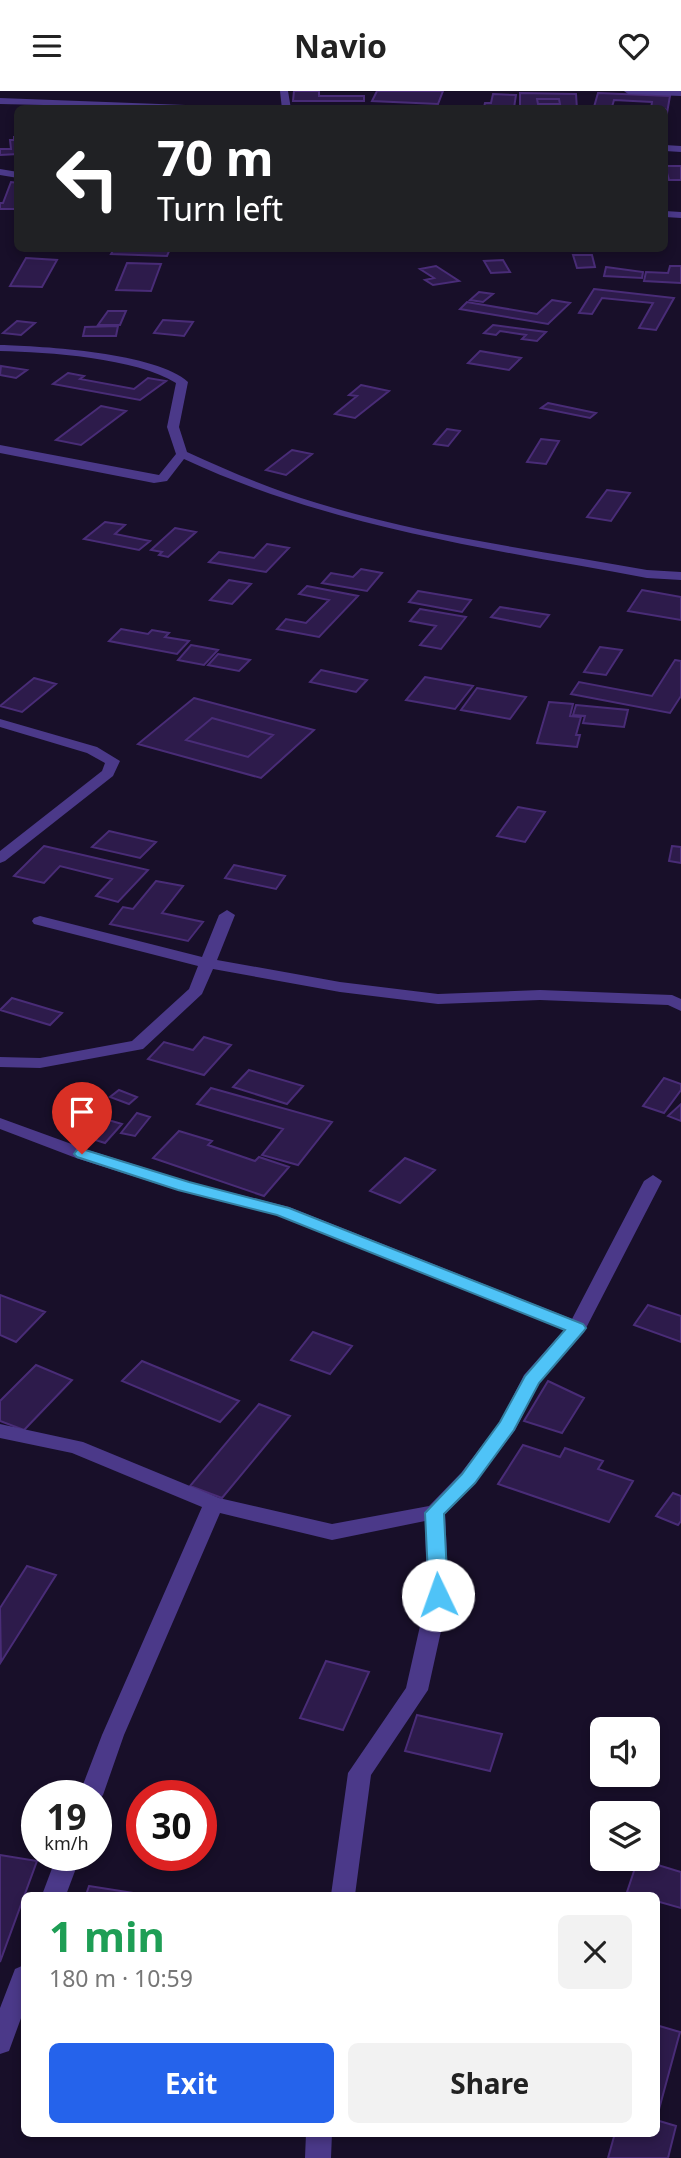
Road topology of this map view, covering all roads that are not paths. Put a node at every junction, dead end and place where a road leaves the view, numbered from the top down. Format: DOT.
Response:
graph roads {
  1 [pos="628,91"];
  2 [pos="681,93"];
  3 [pos="0,101"];
  4 [pos="106,105"];
  5 [pos="0,348"];
  6 [pos="0,449"];
  7 [pos="182,454"];
  8 [pos="681,576"];
  9 [pos="0,723"];
  10 [pos="0,858"];
  11 [pos="226,915"];
  12 [pos="40,921"];
  13 [pos="207,963"];
  14 [pos="681,1006"];
  15 [pos="0,1062"];
  16 [pos="0,1123"];
  17 [pos="653,1181"];
  18 [pos="577,1328"];
  19 [pos="0,1431"];
  20 [pos="214,1504"];
  21 [pos="435,1513"];
  22 [pos="96,1780"];
  23 [pos="63,1871"];
  24 [pos="55,1892"];
  25 [pos="344,1892"];
  26 [pos="21,1984"];
  27 [pos="0,2043"];
  28 [pos="320,2137"];
  29 [pos="318,2158"];
  1 -- 2 [label="street"];
  3 -- 4 [label="street"];
  5 -- 7 [label="street"];
  6 -- 7 [label="street"];
  7 -- 8 [label="street"];
  9 -- 10 [label="street"];
  11 -- 13 [label="street"];
  12 -- 13 [label="street"];
  13 -- 14 [label="street"];
  13 -- 15 [label="street"];
  16 -- 18 [label="street"];
  17 -- 18 [label="street"];
  18 -- 21 [label="street"];
  19 -- 20 [label="street"];
  20 -- 21 [label="street"];
  20 -- 22 [label="street"];
  21 -- 25 [label="street"];
  23 -- 24 [label="street"];
  26 -- 27 [label="street"];
  28 -- 29 [label="street"];
}
